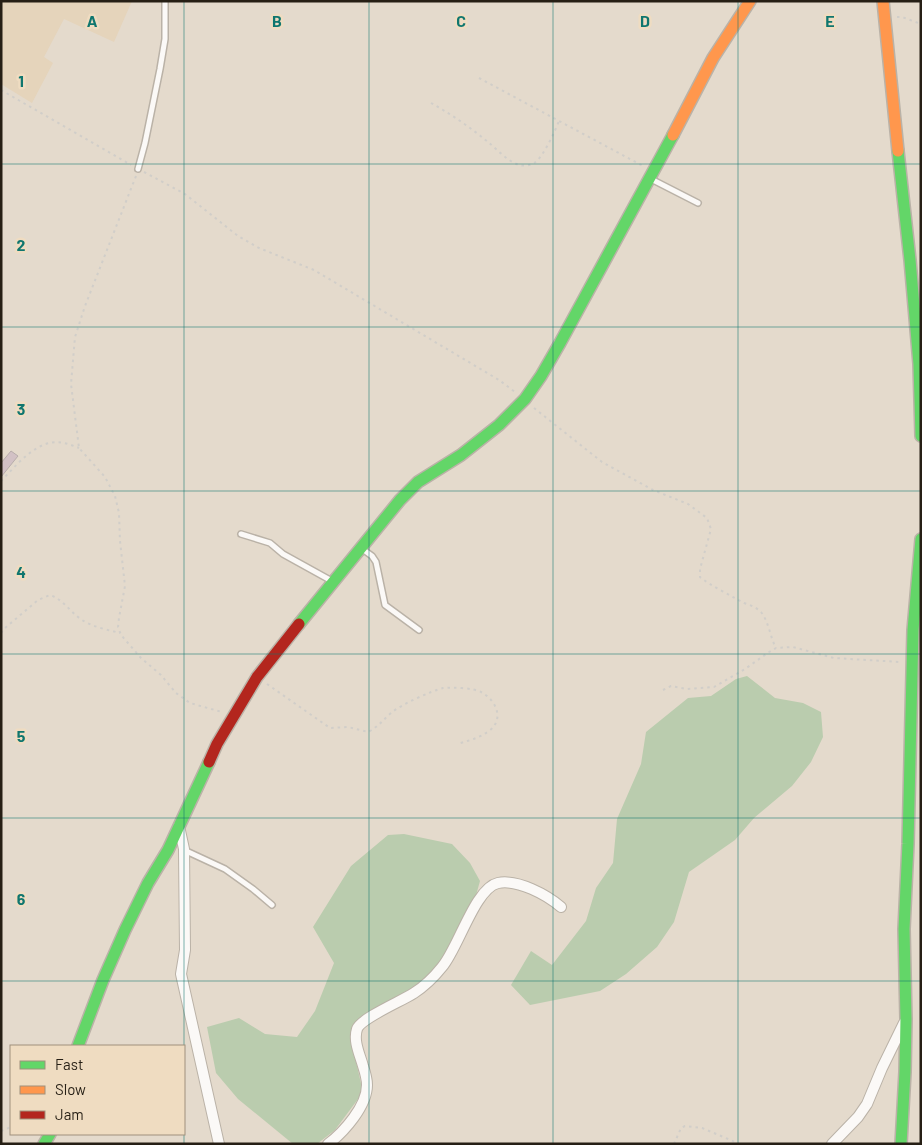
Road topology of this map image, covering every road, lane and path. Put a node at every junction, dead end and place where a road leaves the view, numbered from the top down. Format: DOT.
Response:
graph roads {
  1 [pos="166,1"];
  2 [pos="750,1"];
  3 [pos="883,1"];
  4 [pos="885,17"];
  5 [pos="921,24"];
  6 [pos="479,78"];
  7 [pos="1,90"];
  8 [pos="431,103"];
  9 [pos="559,121"];
  10 [pos="138,169"];
  11 [pos="652,175"];
  12 [pos="698,203"];
  13 [pos="524,399"];
  14 [pos="921,436"];
  15 [pos="79,448"];
  16 [pos="1,481"];
  17 [pos="241,534"];
  18 [pos="921,539"];
  19 [pos="361,547"];
  20 [pos="333,582"];
  21 [pos="419,630"];
  22 [pos="1,633"];
  23 [pos="120,633"];
  24 [pos="776,648"];
  25 [pos="912,664"];
  26 [pos="257,677"];
  27 [pos="663,690"];
  28 [pos="234,715"];
  29 [pos="457,744"];
  30 [pos="179,826"];
  31 [pos="184,850"];
  32 [pos="272,905"];
  33 [pos="561,907"];
  34 [pos="906,1019"];
  35 [pos="78,1045"];
  36 [pos="219,1144"];
  37 [pos="328,1144"];
  38 [pos="674,1144"];
  39 [pos="740,1144"];
  40 [pos="832,1144"];
  41 [pos="901,1144"];
  1 -- 10 [label="lane"];
  2 -- 11 [label="street"];
  3 -- 4 [label="street"];
  4 -- 5 [label="path"];
  4 -- 14 [label="street"];
  6 -- 9 [label="path"];
  7 -- 10 [label="path"];
  8 -- 9 [label="path"];
  9 -- 11 [label="path"];
  10 -- 13 [label="path"];
  10 -- 15 [label="path"];
  11 -- 12 [label="lane"];
  11 -- 13 [label="street"];
  13 -- 19 [label="street"];
  13 -- 24 [label="path"];
  15 -- 16 [label="path"];
  15 -- 23 [label="path"];
  17 -- 20 [label="lane"];
  18 -- 25 [label="street"];
  19 -- 20 [label="street"];
  19 -- 21 [label="lane"];
  20 -- 26 [label="street"];
  22 -- 23 [label="path"];
  23 -- 28 [label="path"];
  24 -- 25 [label="path"];
  24 -- 27 [label="path"];
  25 -- 34 [label="street"];
  26 -- 28 [label="street"];
  26 -- 29 [label="path"];
  28 -- 30 [label="street"];
  30 -- 31 [label="street"];
  30 -- 35 [label="street"];
  31 -- 32 [label="lane"];
  31 -- 36 [label="street"];
  33 -- 37 [label="street"];
  34 -- 40 [label="street"];
  34 -- 41 [label="street"];
  38 -- 39 [label="path"];
}
